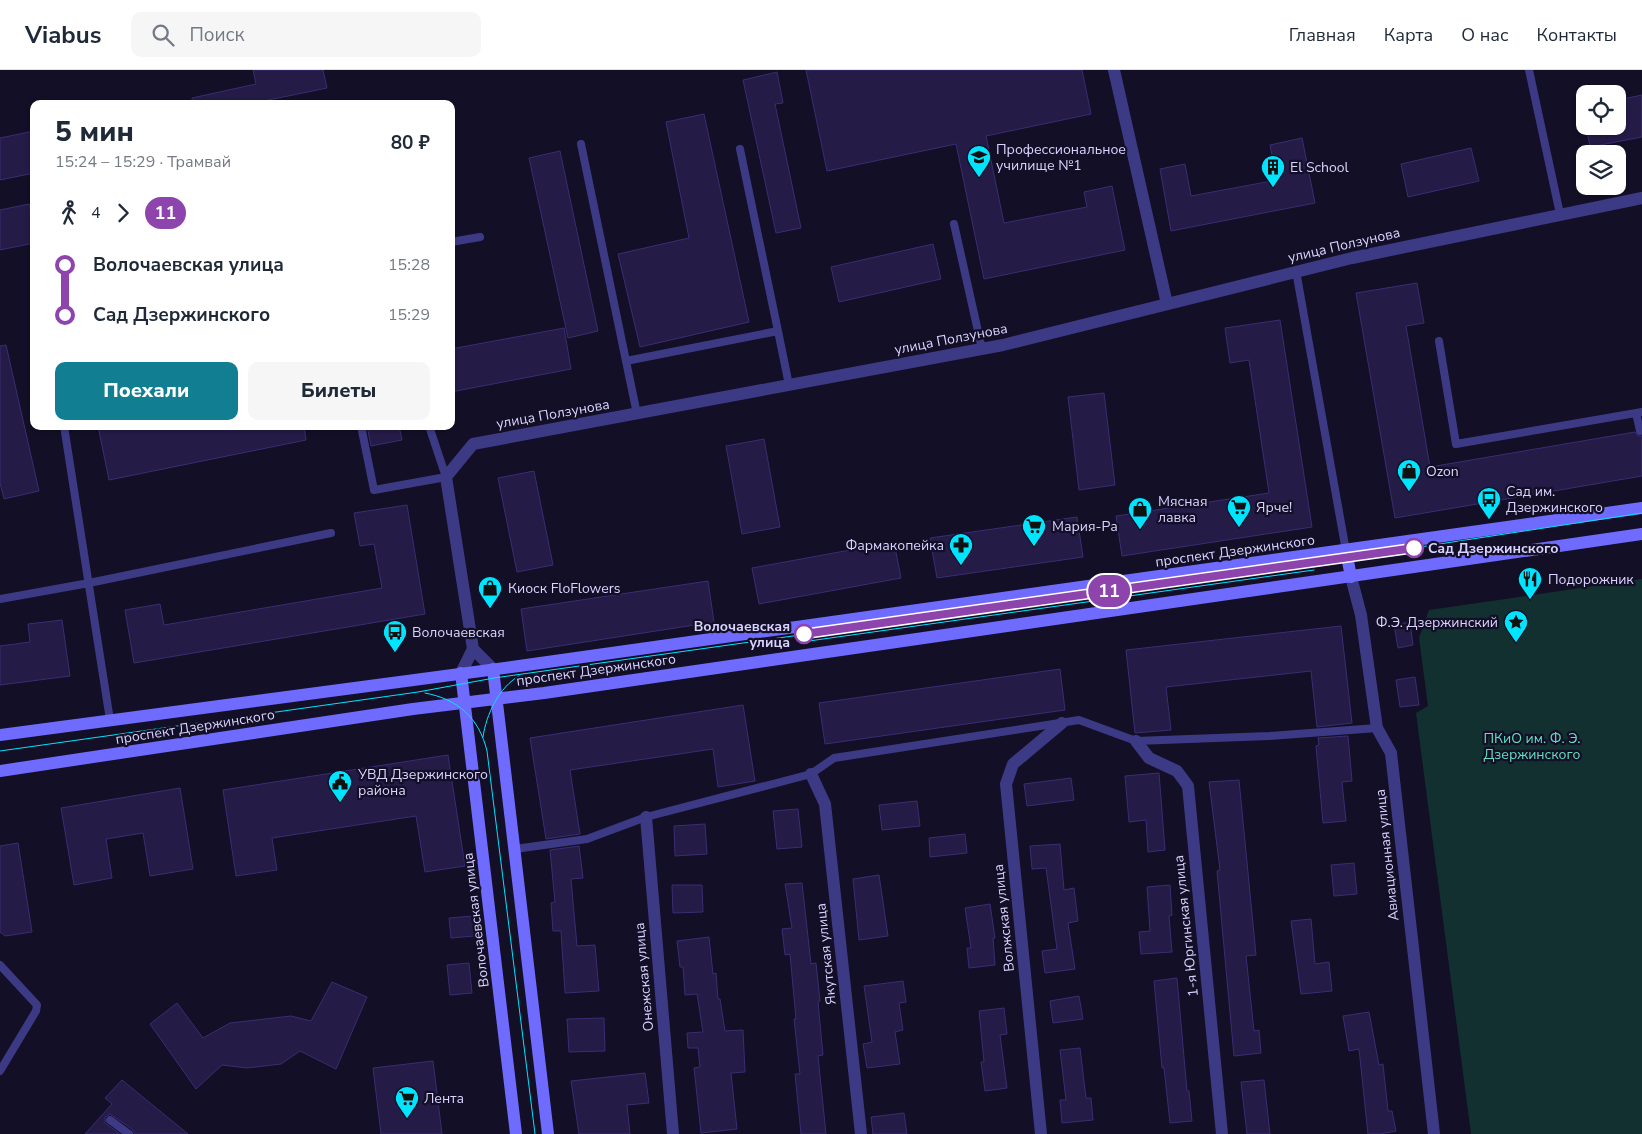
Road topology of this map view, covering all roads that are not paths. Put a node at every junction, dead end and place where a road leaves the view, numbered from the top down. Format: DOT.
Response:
graph roads {
  1 [pos="1114,70"];
  2 [pos="1529,70"];
  3 [pos="581,144"];
  4 [pos="740,150"];
  5 [pos="1642,198"];
  6 [pos="1560,214"];
  7 [pos="954,224"];
  8 [pos="480,236"];
  9 [pos="455,241"];
  10 [pos="1296,271"];
  11 [pos="1167,304"];
  12 [pos="778,331"];
  13 [pos="1439,341"];
  14 [pos="982,349"];
  15 [pos="626,361"];
  16 [pos="789,385"];
  17 [pos="1639,412"];
  18 [pos="637,414"];
  19 [pos="65,430"];
  20 [pos="362,430"];
  21 [pos="430,430"];
  22 [pos="1640,431"];
  23 [pos="446,477"];
  24 [pos="1642,508"];
  25 [pos="331,533"];
  26 [pos="1642,534"];
  27 [pos="1346,551"];
  28 [pos="1351,577"];
  29 [pos="89,583"];
  30 [pos="0,599"];
  31 [pos="473,649"];
  32 [pos="493,669"];
  33 [pos="461,673"];
  34 [pos="496,699"];
  35 [pos="466,703"];
  36 [pos="110,720"];
  37 [pos="1062,723"];
  38 [pos="1377,728"];
  39 [pos="0,735"];
  40 [pos="1136,741"];
  41 [pos="0,771"];
  42 [pos="811,774"];
  43 [pos="646,818"];
  44 [pos="515,849"];
  45 [pos="0,965"];
  46 [pos="0,1071"];
  47 [pos="110,1120"];
  48 [pos="128,1134"];
  49 [pos="516,1134"];
  50 [pos="548,1134"];
  51 [pos="673,1134"];
  52 [pos="861,1134"];
  53 [pos="1041,1134"];
  54 [pos="1222,1134"];
  55 [pos="1434,1134"];
  1 -- 11 [label="street"];
  2 -- 6 [label="lane"];
  3 -- 15 [label="lane"];
  4 -- 12 [label="lane"];
  5 -- 6 [label="street, улица Ползунова"];
  6 -- 10 [label="street, улица Ползунова"];
  7 -- 14 [label="lane"];
  8 -- 9 [label="lane"];
  10 -- 11 [label="street, улица Ползунова"];
  10 -- 27 [label="lane"];
  11 -- 14 [label="street, улица Ползунова"];
  12 -- 15 [label="lane"];
  12 -- 16 [label="lane"];
  13 -- 17 [label="lane"];
  14 -- 16 [label="street, улица Ползунова"];
  15 -- 18 [label="lane"];
  16 -- 18 [label="street, улица Ползунова"];
  17 -- 22 [label="lane"];
  18 -- 23 [label="street, улица Ползунова"];
  19 -- 29 [label="lane"];
  20 -- 23 [label="lane"];
  21 -- 23 [label="lane"];
  23 -- 31 [label="street"];
  24 -- 27 [label="main road, проспект Дзержинского"];
  25 -- 29 [label="lane"];
  26 -- 28 [label="main road, проспект Дзержинского"];
  27 -- 28 [label="main road"];
  27 -- 32 [label="main road, проспект Дзержинского"];
  28 -- 34 [label="main road, проспект Дзержинского"];
  28 -- 38 [label="street, Авиационная улица"];
  29 -- 30 [label="lane"];
  29 -- 36 [label="lane"];
  31 -- 32 [label="street"];
  31 -- 33 [label="street"];
  32 -- 33 [label="main road, проспект Дзержинского"];
  32 -- 34 [label="main road"];
  33 -- 35 [label="main road, Волочаевская улица"];
  33 -- 36 [label="main road, проспект Дзержинского"];
  34 -- 35 [label="main road, проспект Дзержинского"];
  34 -- 44 [label="main road"];
  35 -- 41 [label="main road, проспект Дзержинского"];
  35 -- 49 [label="main road, Волочаевская улица"];
  36 -- 39 [label="main road, проспект Дзержинского"];
  37 -- 40 [label="lane"];
  37 -- 42 [label="lane"];
  37 -- 53 [label="street, Волжская улица"];
  38 -- 40 [label="lane"];
  38 -- 55 [label="street, Авиационная улица"];
  40 -- 54 [label="street, 1-я Юргинская улица"];
  42 -- 43 [label="lane"];
  42 -- 52 [label="street, Якутская улица"];
  43 -- 44 [label="lane"];
  43 -- 51 [label="street, Онежская улица"];
  44 -- 50 [label="main road"];
  45 -- 46 [label="lane"];
  47 -- 48 [label="lane"];
}
